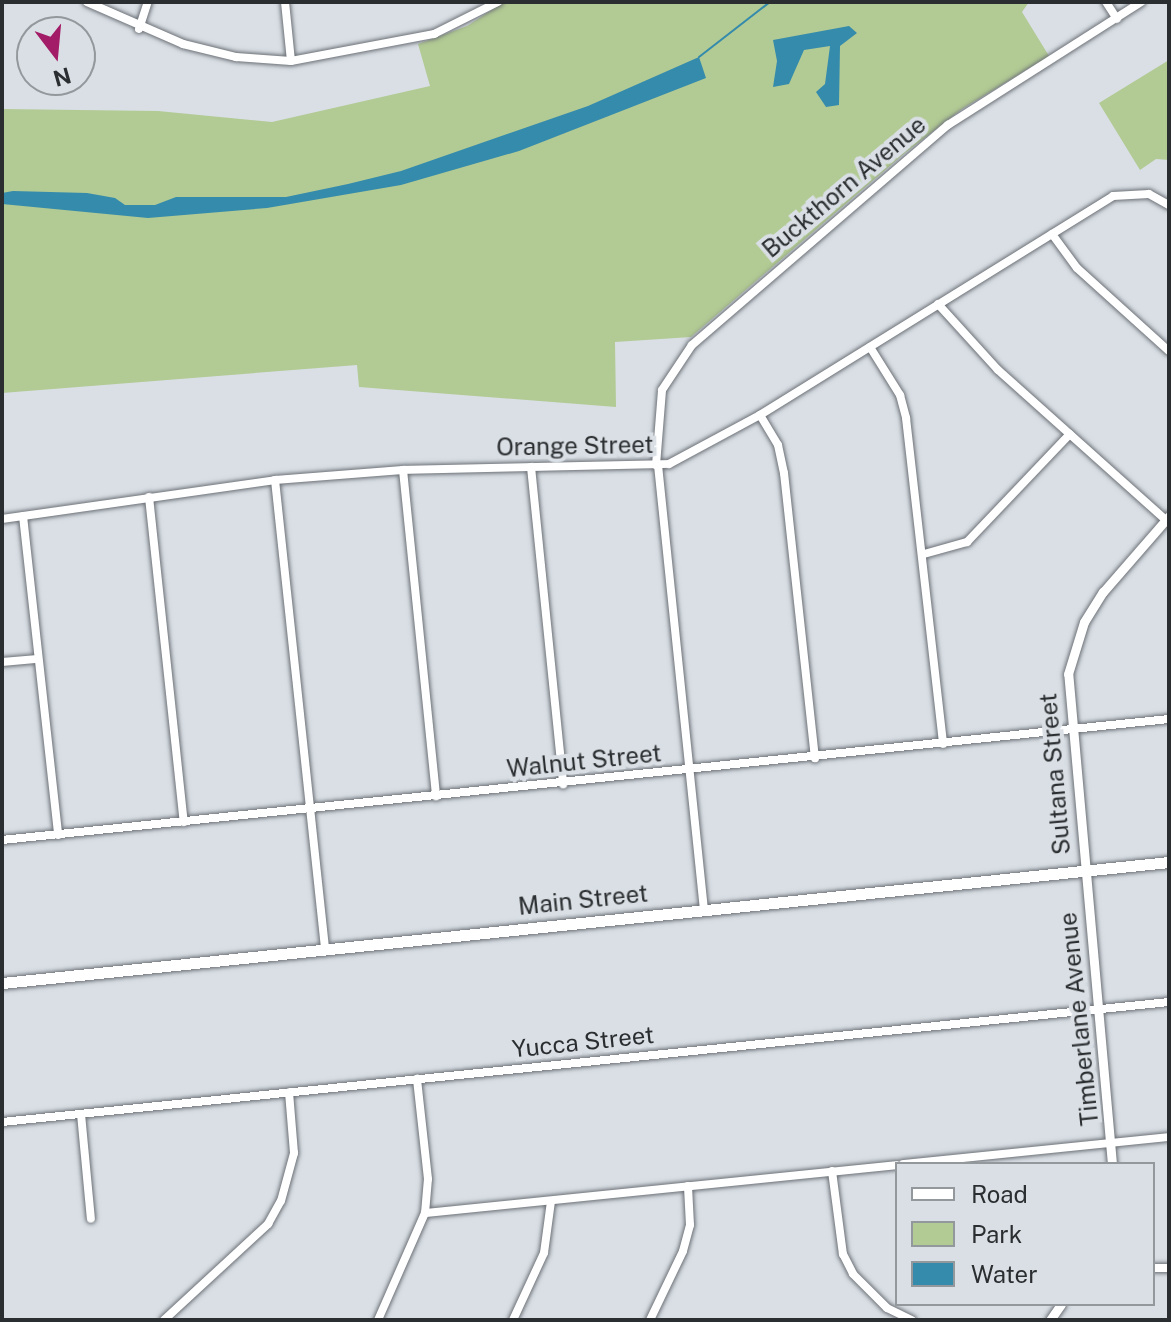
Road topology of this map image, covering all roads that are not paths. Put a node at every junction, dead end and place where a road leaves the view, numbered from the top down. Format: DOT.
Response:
graph roads {
  1 [pos="87,2"];
  2 [pos="148,2"];
  3 [pos="285,2"];
  4 [pos="498,2"];
  5 [pos="1106,2"];
  6 [pos="1141,2"];
  7 [pos="1117,19"];
  8 [pos="139,29"];
  9 [pos="291,61"];
  10 [pos="1169,205"];
  11 [pos="1052,234"];
  12 [pos="938,304"];
  13 [pos="870,347"];
  14 [pos="1169,351"];
  15 [pos="760,415"];
  16 [pos="1070,434"];
  17 [pos="657,465"];
  18 [pos="531,467"];
  19 [pos="403,470"];
  20 [pos="275,480"];
  21 [pos="149,497"];
  22 [pos="23,516"];
  23 [pos="2,519"];
  24 [pos="1168,520"];
  25 [pos="924,554"];
  26 [pos="38,659"];
  27 [pos="2,662"];
  28 [pos="1169,719"];
  29 [pos="1070,730"];
  30 [pos="943,744"];
  31 [pos="815,758"];
  32 [pos="691,770"];
  33 [pos="563,784"];
  34 [pos="436,796"];
  35 [pos="311,810"];
  36 [pos="184,822"];
  37 [pos="58,835"];
  38 [pos="2,840"];
  39 [pos="1169,862"];
  40 [pos="1084,871"];
  41 [pos="704,909"];
  42 [pos="325,948"];
  43 [pos="2,983"];
  44 [pos="1169,1002"];
  45 [pos="1098,1009"];
  46 [pos="417,1079"];
  47 [pos="289,1092"];
  48 [pos="81,1114"];
  49 [pos="2,1122"];
  50 [pos="1169,1137"];
  51 [pos="1111,1143"];
  52 [pos="970,1161"];
  53 [pos="947,1162"];
  54 [pos="1112,1162"];
  55 [pos="895,1165"];
  56 [pos="832,1171"];
  57 [pos="688,1186"];
  58 [pos="551,1201"];
  59 [pos="425,1213"];
  60 [pos="91,1219"];
  61 [pos="164,1320"];
  62 [pos="378,1320"];
  63 [pos="513,1320"];
  64 [pos="650,1320"];
  65 [pos="912,1320"];
  1 -- 8 [label="street"];
  2 -- 8 [label="street"];
  3 -- 9 [label="street"];
  4 -- 9 [label="street"];
  5 -- 7 [label="street"];
  6 -- 7 [label="street, Buckthorn Avenue"];
  7 -- 17 [label="street, Buckthorn Avenue"];
  8 -- 9 [label="street"];
  10 -- 11 [label="street, Orange Street"];
  11 -- 12 [label="street, Orange Street"];
  11 -- 14 [label="street"];
  12 -- 13 [label="street, Orange Street"];
  12 -- 16 [label="street"];
  13 -- 15 [label="street, Orange Street"];
  13 -- 25 [label="street"];
  15 -- 17 [label="street, Orange Street"];
  15 -- 31 [label="street"];
  16 -- 24 [label="street"];
  16 -- 25 [label="street"];
  17 -- 18 [label="street, Orange Street"];
  17 -- 32 [label="street, Buckthorn Avenue"];
  18 -- 19 [label="street, Orange Street"];
  18 -- 33 [label="street"];
  19 -- 20 [label="street, Orange Street"];
  19 -- 34 [label="street"];
  20 -- 21 [label="street, Orange Street"];
  20 -- 35 [label="street"];
  21 -- 22 [label="street, Orange Street"];
  21 -- 36 [label="street"];
  22 -- 23 [label="street, Orange Street"];
  22 -- 26 [label="street"];
  24 -- 29 [label="street, Sultana Street"];
  25 -- 30 [label="street"];
  26 -- 27 [label="street"];
  26 -- 37 [label="street"];
  28 -- 29 [label="street, Walnut Street"];
  29 -- 30 [label="street, Walnut Street"];
  29 -- 40 [label="street, Sultana Street"];
  30 -- 31 [label="street, Walnut Street"];
  31 -- 32 [label="street, Walnut Street"];
  32 -- 33 [label="street, Walnut Street"];
  32 -- 41 [label="street, Buckthorn Avenue"];
  33 -- 34 [label="street, Walnut Street"];
  34 -- 35 [label="street, Walnut Street"];
  35 -- 36 [label="street, Walnut Street"];
  35 -- 42 [label="street"];
  36 -- 37 [label="street, Walnut Street"];
  37 -- 38 [label="street, Walnut Street"];
  39 -- 40 [label="main road, Main Street"];
  40 -- 41 [label="main road, Main Street"];
  40 -- 45 [label="street, Timberlane Avenue"];
  41 -- 42 [label="main road, Main Street"];
  42 -- 43 [label="main road, Main Street"];
  44 -- 45 [label="street, Yucca Street"];
  45 -- 46 [label="street, Yucca Street"];
  45 -- 51 [label="street, Timberlane Avenue"];
  46 -- 47 [label="street, Yucca Street"];
  46 -- 59 [label="street"];
  47 -- 48 [label="street, Yucca Street"];
  47 -- 61 [label="street"];
  48 -- 49 [label="street, Yucca Street"];
  48 -- 60 [label="street"];
  50 -- 51 [label="street"];
  51 -- 52 [label="street"];
  51 -- 54 [label="street, Timberlane Avenue"];
  52 -- 53 [label="street"];
  55 -- 56 [label="street"];
  56 -- 57 [label="street"];
  56 -- 65 [label="street"];
  57 -- 58 [label="street"];
  57 -- 64 [label="street"];
  58 -- 59 [label="street"];
  58 -- 63 [label="street"];
  59 -- 62 [label="street"];
}
